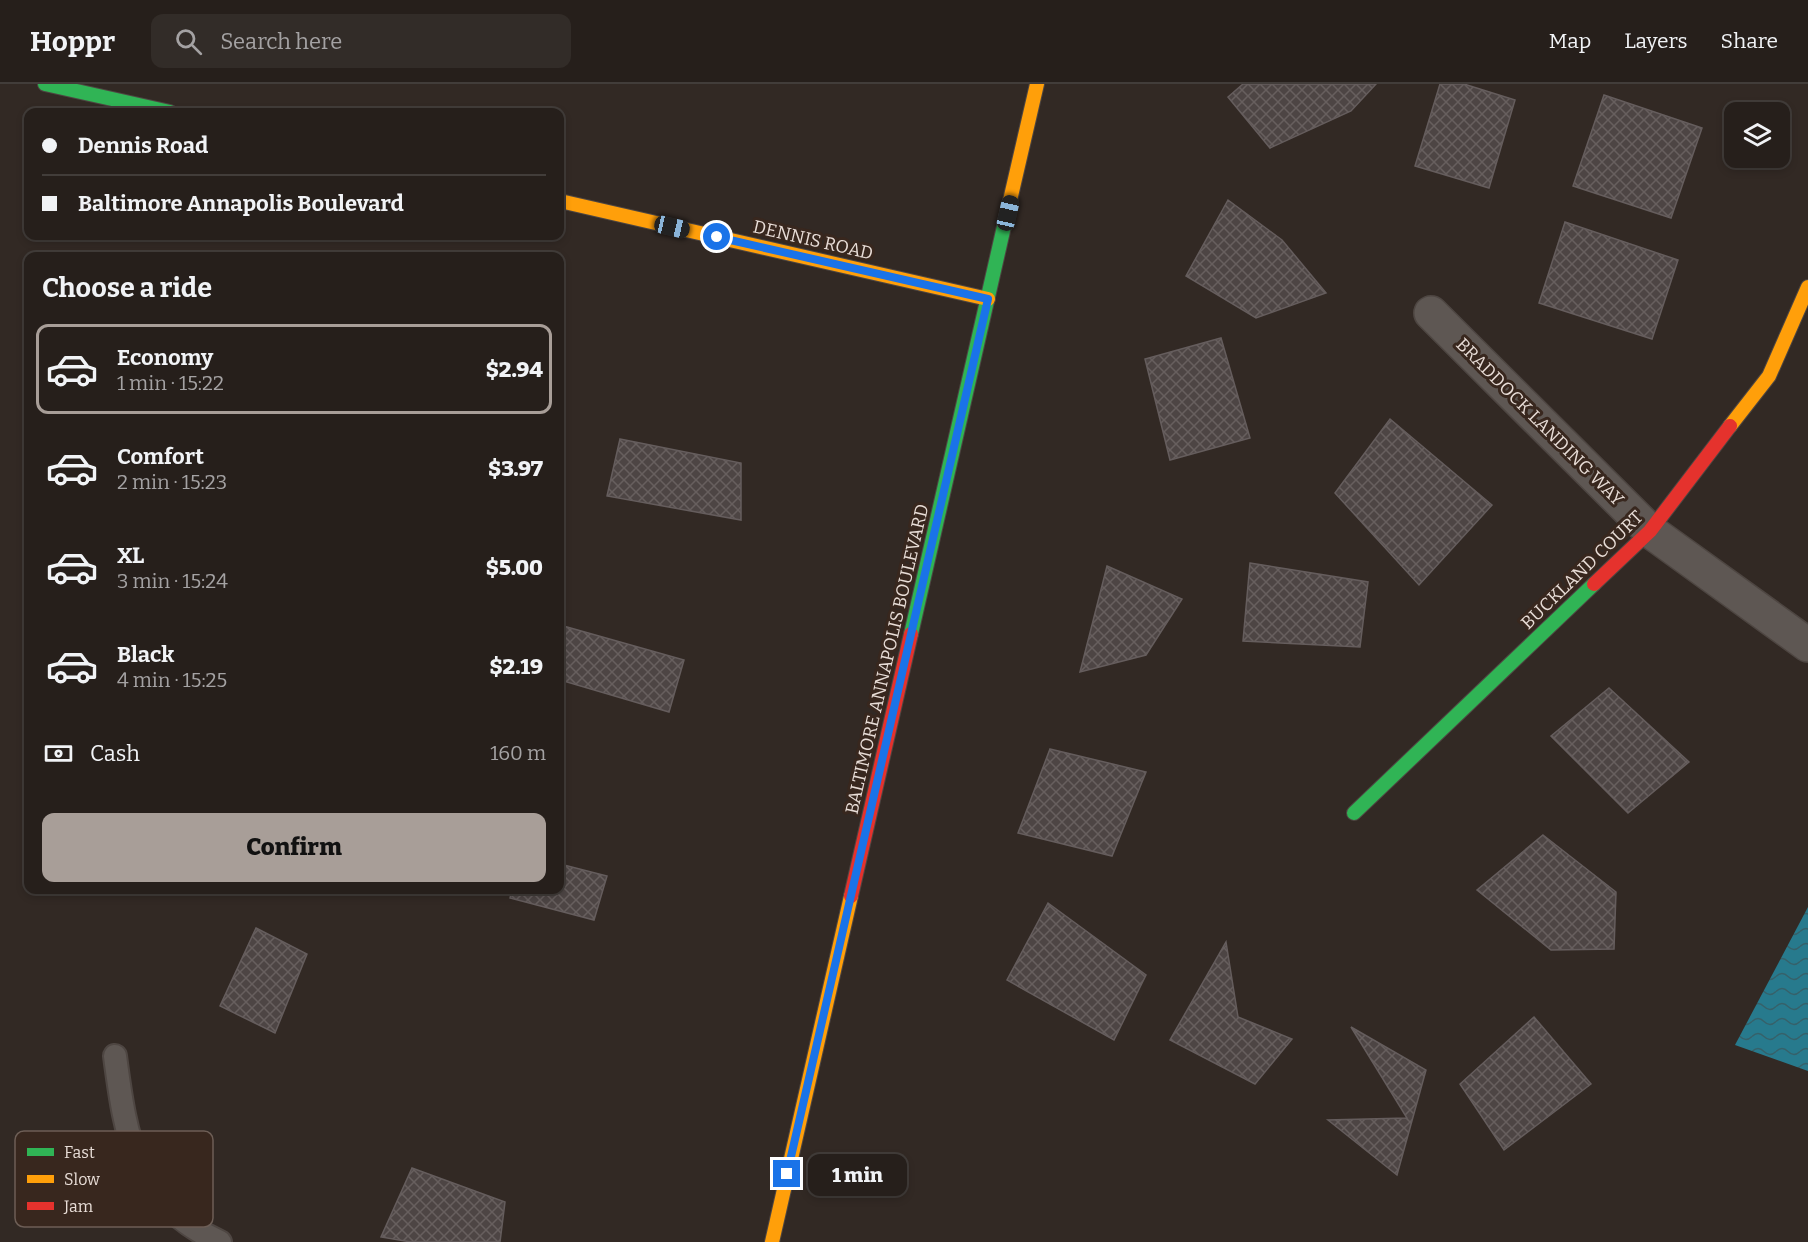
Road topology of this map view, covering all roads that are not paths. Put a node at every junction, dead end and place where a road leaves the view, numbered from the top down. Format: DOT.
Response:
graph roads {
  1 [pos="45,84"];
  2 [pos="1037,84"];
  3 [pos="152,108"];
  4 [pos="564,202"];
  5 [pos="1808,287"];
  6 [pos="988,299"];
  7 [pos="1431,313"];
  8 [pos="1650,531"];
  9 [pos="1808,645"];
  10 [pos="1354,813"];
  11 [pos="115,1056"];
  12 [pos="127,1131"];
  13 [pos="196,1227"];
  14 [pos="220,1242"];
  15 [pos="772,1242"];
  1 -- 3 [label="street"];
  2 -- 6 [label="street, BALTIMORE ANNAPOLIS BOULEVARD"];
  4 -- 6 [label="street, DENNIS ROAD"];
  5 -- 8 [label="street, BUCKLAND COURT"];
  6 -- 15 [label="street, BALTIMORE ANNAPOLIS BOULEVARD"];
  7 -- 8 [label="street, BRADDOCK LANDING WAY"];
  8 -- 9 [label="street, BRADDOCK LANDING WAY"];
  8 -- 10 [label="street, BUCKLAND COURT"];
  11 -- 12 [label="lane"];
  13 -- 14 [label="lane"];
}
